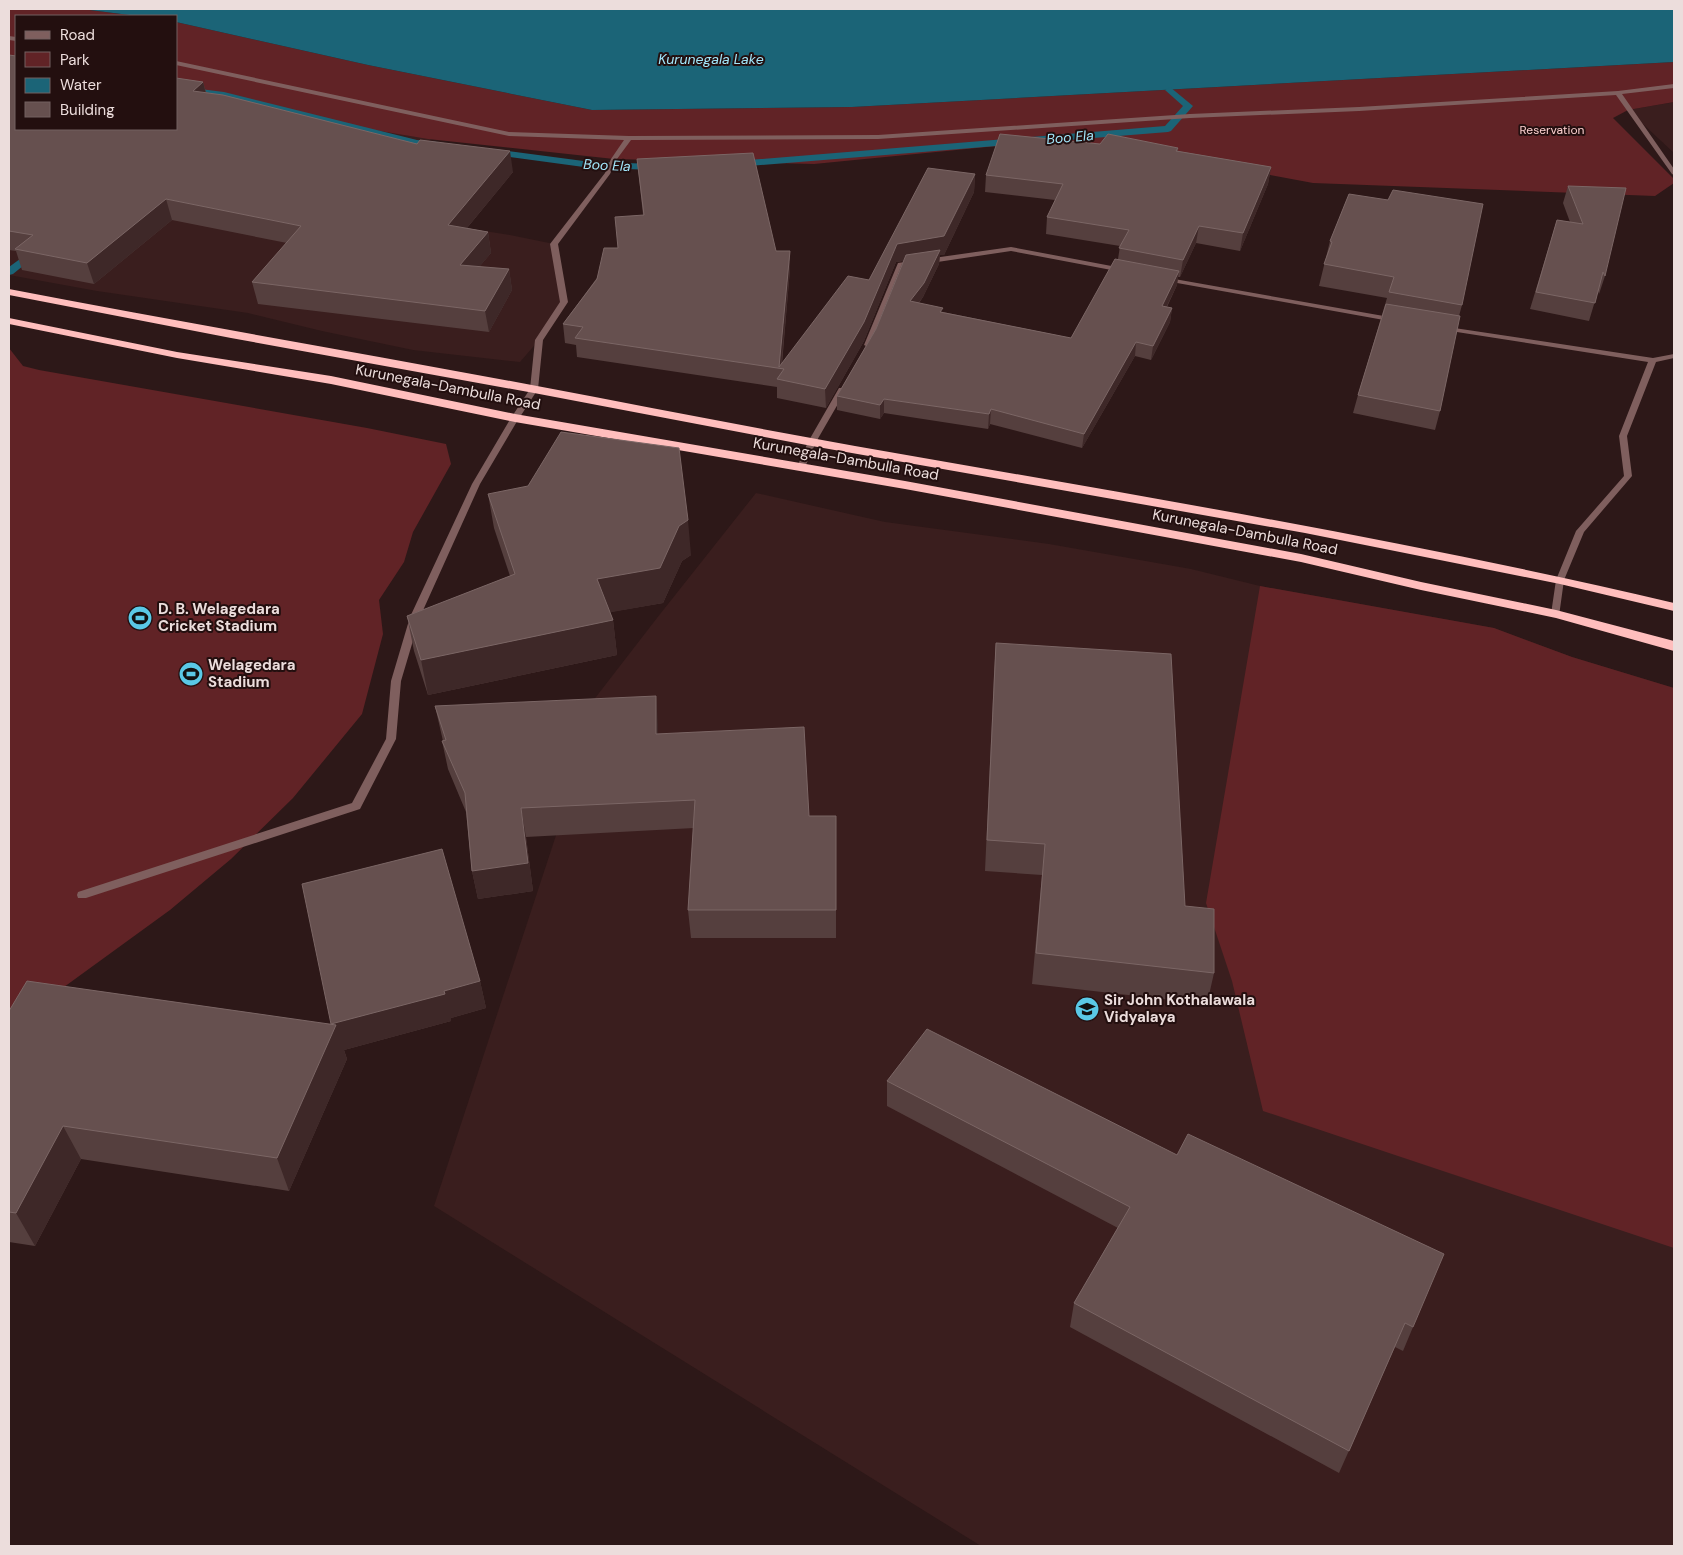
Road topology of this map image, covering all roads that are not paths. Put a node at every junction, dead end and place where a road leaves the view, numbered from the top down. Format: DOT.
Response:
graph roads {
  1 [pos="178,63"];
  2 [pos="1674,86"];
  3 [pos="1618,93"];
  4 [pos="629,138"];
  5 [pos="1674,173"];
  6 [pos="1135,273"];
  7 [pos="1154,276"];
  8 [pos="9,292"];
  9 [pos="9,321"];
  10 [pos="1408,322"];
  11 [pos="1436,327"];
  12 [pos="865,350"];
  13 [pos="1674,356"];
  14 [pos="1653,360"];
  15 [pos="846,384"];
  16 [pos="534,389"];
  17 [pos="515,418"];
  18 [pos="812,442"];
  19 [pos="801,467"];
  20 [pos="1560,580"];
  21 [pos="1674,607"];
  22 [pos="1556,614"];
  23 [pos="1674,646"];
  24 [pos="82,894"];
  1 -- 4 [label="street"];
  2 -- 3 [label="street"];
  3 -- 4 [label="street"];
  3 -- 5 [label="street"];
  4 -- 16 [label="street"];
  6 -- 12 [label="street"];
  7 -- 10 [label="street"];
  8 -- 16 [label="highway, Kurunegala-Dambulla Road"];
  9 -- 17 [label="highway, Kurunegala-Dambulla Road"];
  11 -- 14 [label="street"];
  13 -- 14 [label="street"];
  14 -- 20 [label="street"];
  15 -- 18 [label="street"];
  16 -- 17 [label="street"];
  16 -- 18 [label="highway, Kurunegala-Dambulla Road"];
  17 -- 19 [label="highway, Kurunegala-Dambulla Road"];
  17 -- 24 [label="street"];
  18 -- 19 [label="street"];
  18 -- 20 [label="highway, Kurunegala-Dambulla Road"];
  19 -- 22 [label="highway, Kurunegala-Dambulla Road"];
  20 -- 21 [label="highway, Kurunegala-Dambulla Road"];
  20 -- 22 [label="street"];
  22 -- 23 [label="highway, Kurunegala-Dambulla Road"];
}
